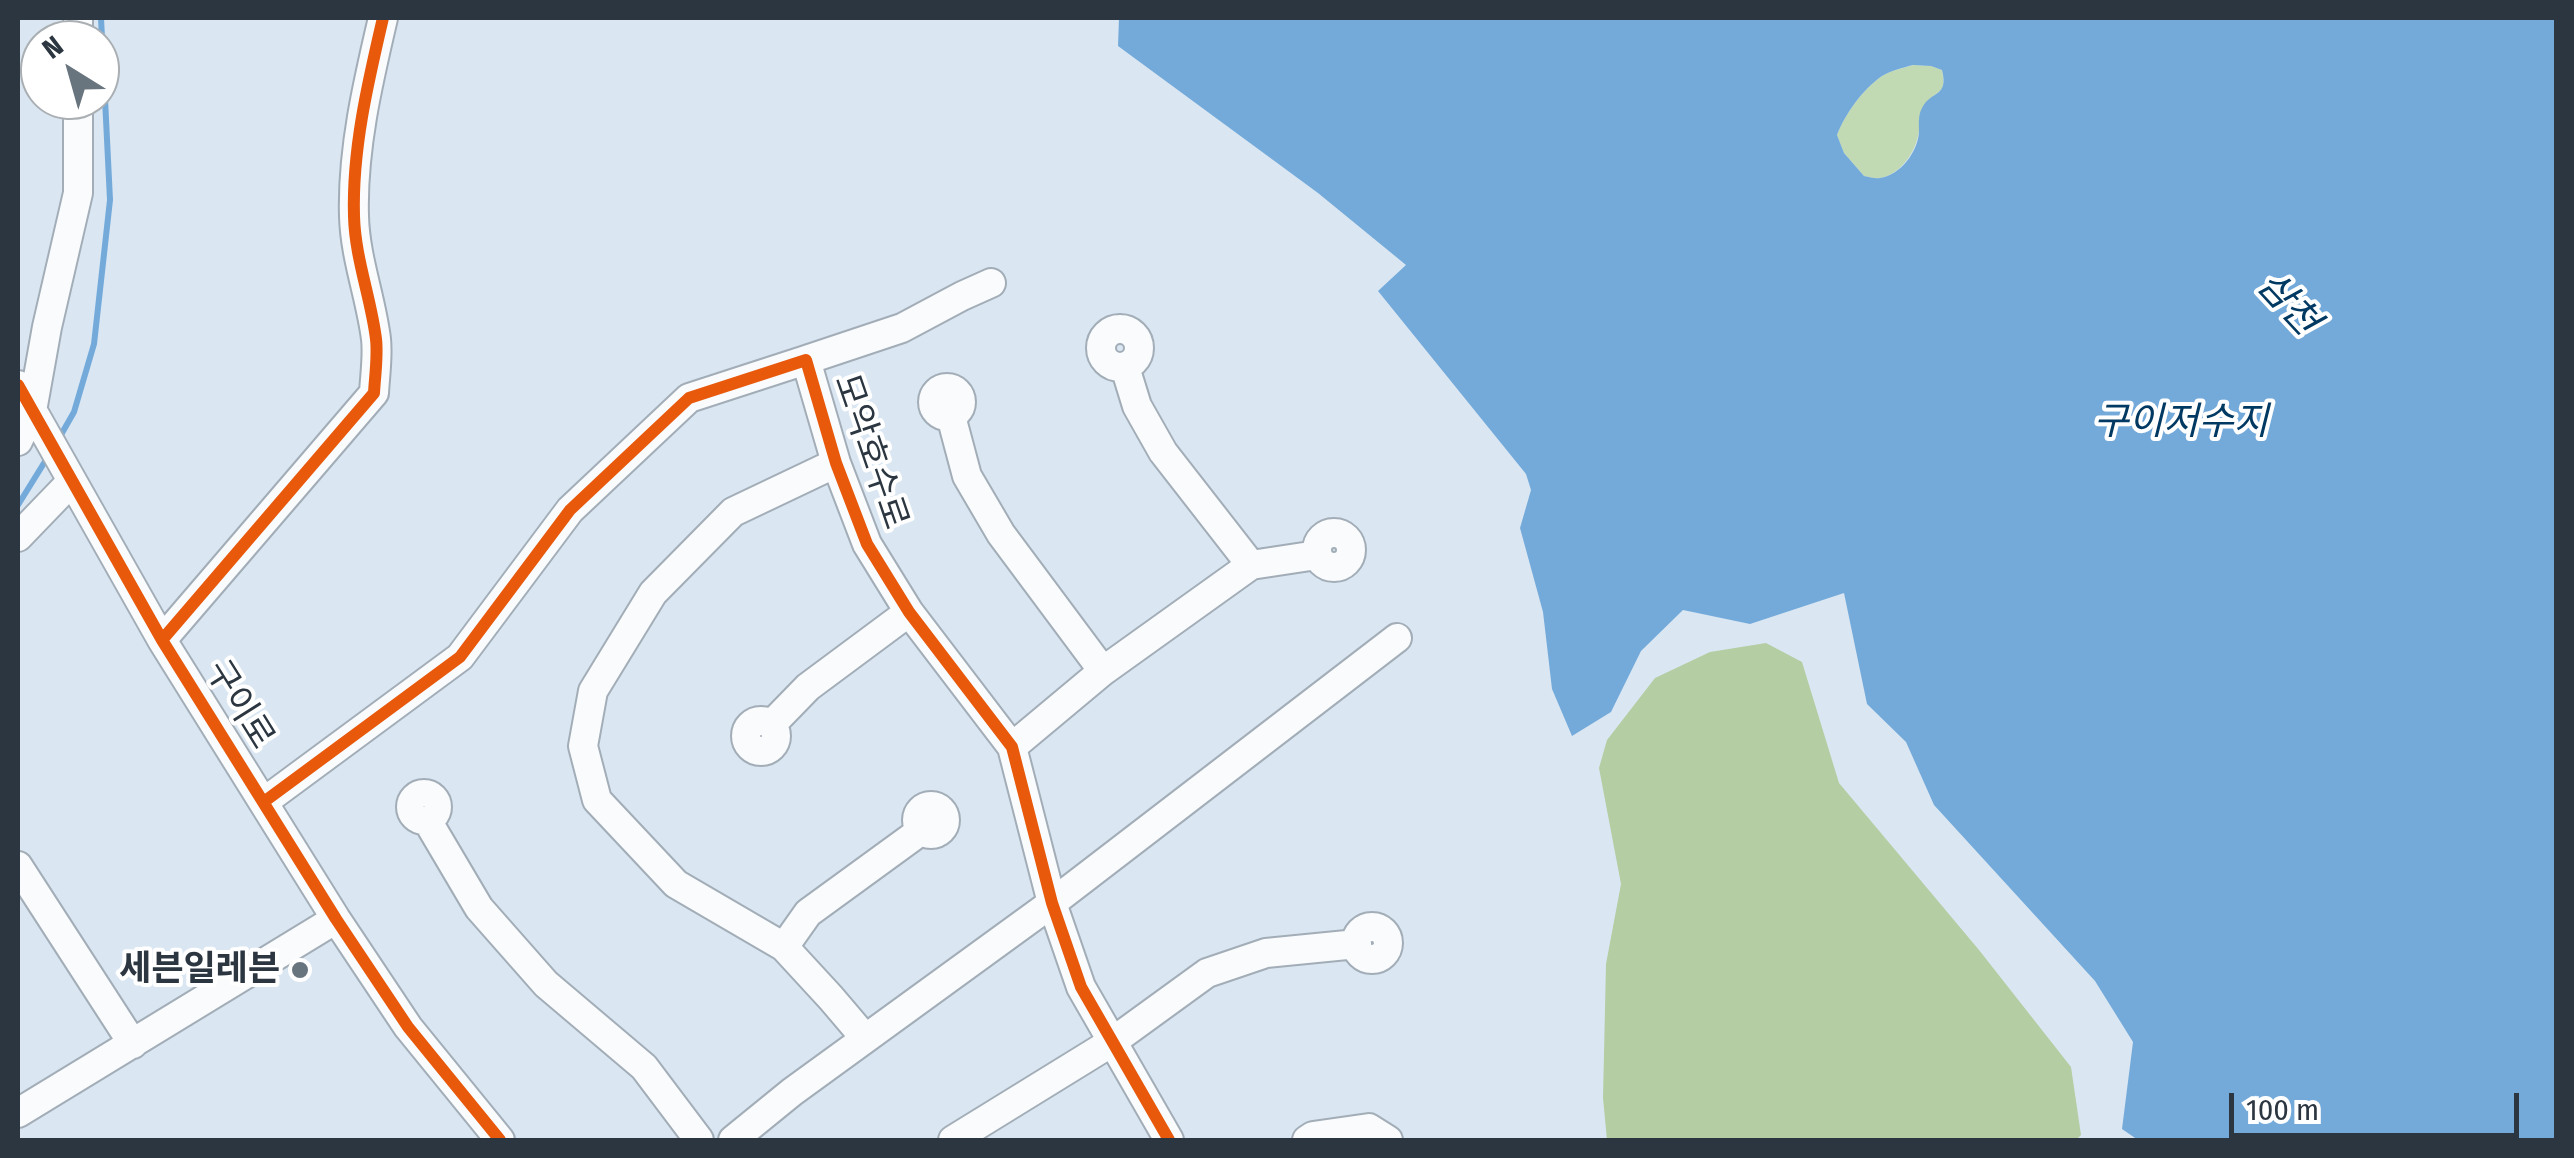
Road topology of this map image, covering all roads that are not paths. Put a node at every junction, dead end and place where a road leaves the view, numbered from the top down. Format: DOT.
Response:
graph roads {
  1 [pos="383,18"];
  2 [pos="78,120"];
  3 [pos="991,284"];
  4 [pos="806,360"];
  5 [pos="1125,367"];
  6 [pos="18,386"];
  7 [pos="951,416"];
  8 [pos="31,428"];
  9 [pos="836,463"];
  10 [pos="69,478"];
  11 [pos="18,537"];
  12 [pos="1317,555"];
  13 [pos="1251,565"];
  14 [pos="908,612"];
  15 [pos="1396,638"];
  16 [pos="162,640"];
  17 [pos="1103,671"];
  18 [pos="771,725"];
  19 [pos="1012,747"];
  20 [pos="264,802"];
  21 [pos="427,820"];
  22 [pos="922,830"];
  23 [pos="18,866"];
  24 [pos="1052,902"];
  25 [pos="336,919"];
  26 [pos="1356,944"];
  27 [pos="784,947"];
  28 [pos="864,1038"];
  29 [pos="1112,1042"];
  30 [pos="133,1044"];
  31 [pos="18,1112"];
  32 [pos="500,1140"];
  33 [pos="699,1140"];
  34 [pos="733,1140"];
  35 [pos="953,1140"];
  36 [pos="1169,1140"];
  37 [pos="1306,1140"];
  38 [pos="1388,1140"];
  1 -- 16 [label="street"];
  2 -- 8 [label="street"];
  3 -- 4 [label="street"];
  4 -- 9 [label="street, 모악호수로"];
  4 -- 20 [label="street, 모악호수로"];
  5 -- 13 [label="street"];
  6 -- 8 [label="street, 구이로"];
  7 -- 17 [label="street"];
  8 -- 10 [label="street, 구이로"];
  9 -- 14 [label="street, 모악호수로"];
  9 -- 27 [label="street"];
  10 -- 11 [label="street"];
  10 -- 16 [label="street, 구이로"];
  12 -- 13 [label="street"];
  13 -- 17 [label="street"];
  14 -- 18 [label="street"];
  14 -- 19 [label="street, 모악호수로"];
  15 -- 24 [label="street"];
  16 -- 20 [label="street, 구이로"];
  17 -- 19 [label="street"];
  19 -- 24 [label="street, 모악호수로"];
  20 -- 25 [label="street, 구이로"];
  21 -- 33 [label="street"];
  22 -- 27 [label="street"];
  23 -- 30 [label="street"];
  24 -- 28 [label="street"];
  24 -- 29 [label="street, 모악호수로"];
  25 -- 30 [label="street"];
  25 -- 32 [label="street, 구이로"];
  26 -- 29 [label="street"];
  27 -- 28 [label="street"];
  28 -- 34 [label="street"];
  29 -- 35 [label="street"];
  29 -- 36 [label="street, 모악호수로"];
  30 -- 31 [label="street"];
  37 -- 38 [label="street"];
}
